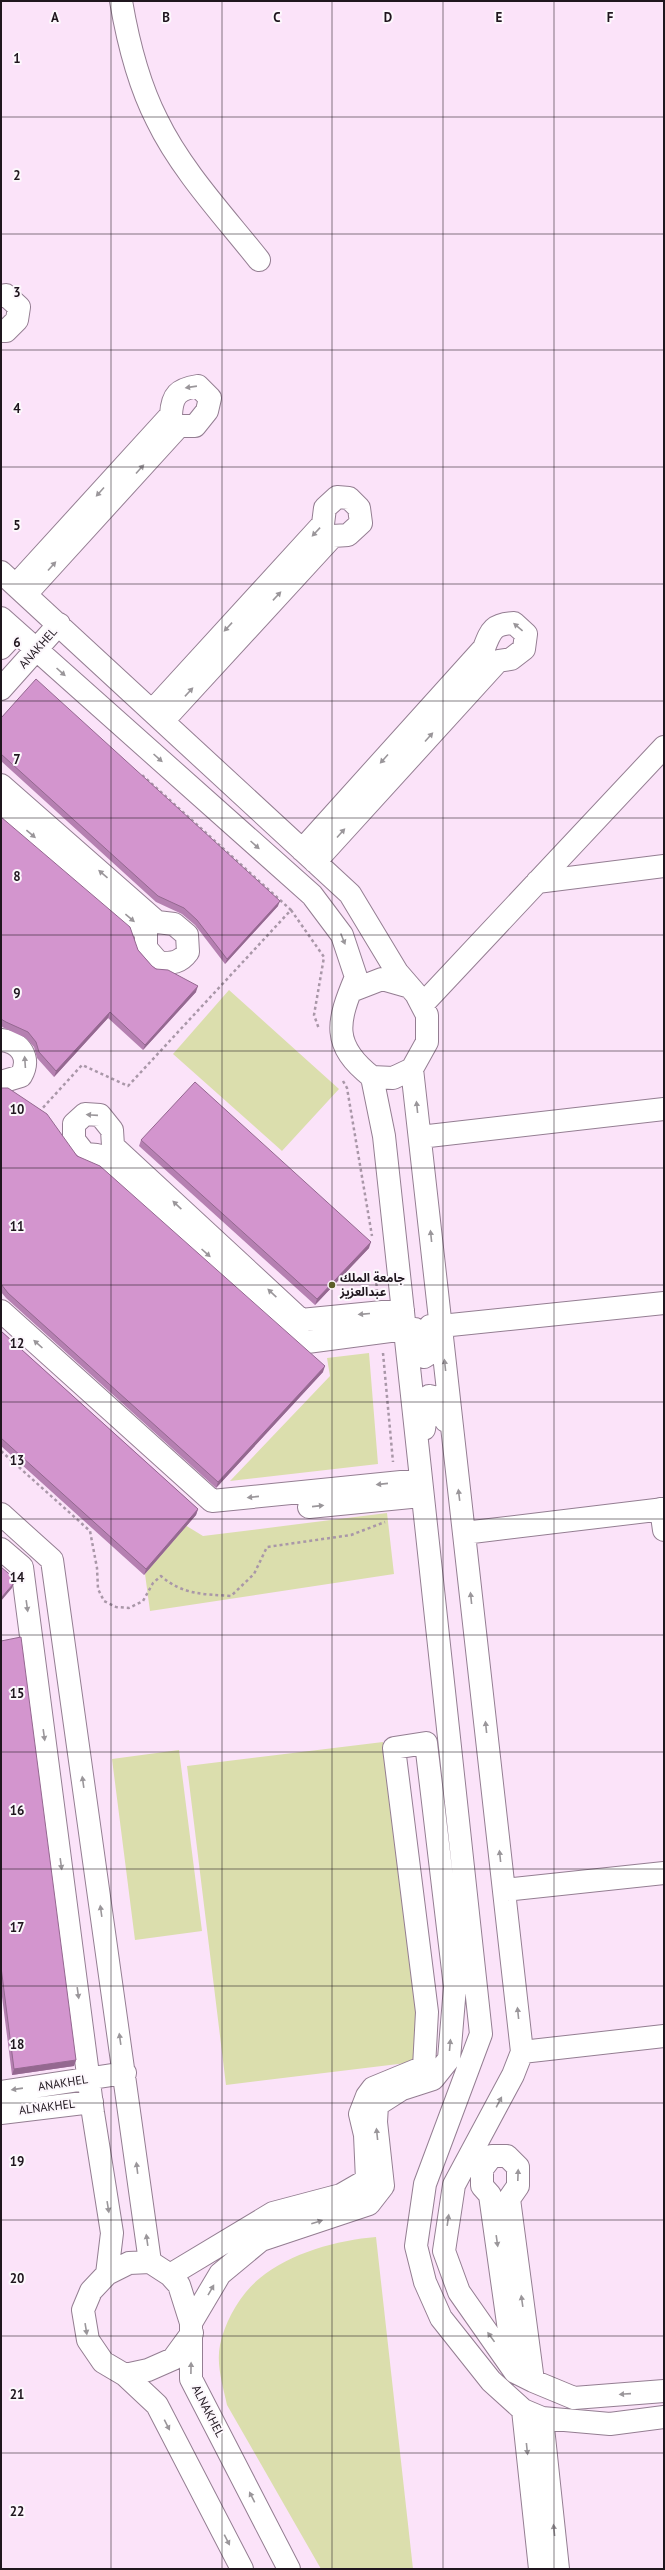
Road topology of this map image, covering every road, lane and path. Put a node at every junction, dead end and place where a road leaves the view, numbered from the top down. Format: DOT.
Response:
graph roads {
  1 [pos="121,1"];
  2 [pos="259,260"];
  3 [pos="1,296"];
  4 [pos="1,331"];
  5 [pos="14,584"];
  6 [pos="59,624"];
  7 [pos="9,625"];
  8 [pos="1,648"];
  9 [pos="37,650"];
  10 [pos="1,689"];
  11 [pos="157,716"];
  12 [pos="664,747"];
  13 [pos="138,771"];
  14 [pos="1,785"];
  15 [pos="1,808"];
  16 [pos="308,856"];
  17 [pos="664,866"];
  18 [pos="537,882"];
  19 [pos="291,910"];
  20 [pos="410,987"];
  21 [pos="351,991"];
  22 [pos="422,1005"];
  23 [pos="321,1035"];
  24 [pos="1,1040"];
  25 [pos="412,1069"];
  26 [pos="339,1075"];
  27 [pos="372,1078"];
  28 [pos="1,1082"];
  29 [pos="664,1109"];
  30 [pos="36,1114"];
  31 [pos="420,1136"];
  32 [pos="372,1243"];
  33 [pos="376,1271"];
  34 [pos="377,1300"];
  35 [pos="664,1303"];
  36 [pos="402,1310"];
  37 [pos="1,1311"];
  38 [pos="440,1316"];
  39 [pos="1,1330"];
  40 [pos="383,1350"];
  41 [pos="417,1446"];
  42 [pos="1,1451"];
  43 [pos="455,1454"];
  44 [pos="393,1463"];
  45 [pos="421,1488"];
  46 [pos="1,1514"];
  47 [pos="663,1516"];
  48 [pos="389,1521"];
  49 [pos="464,1533"];
  50 [pos="1,1549"];
  51 [pos="664,1873"];
  52 [pos="504,1890"];
  53 [pos="664,2036"];
  54 [pos="522,2052"];
  55 [pos="125,2073"];
  56 [pos="89,2078"];
  57 [pos="1,2092"];
  58 [pos="92,2102"];
  59 [pos="1,2113"];
  60 [pos="150,2262"];
  61 [pos="107,2274"];
  62 [pos="170,2275"];
  63 [pos="191,2328"];
  64 [pos="125,2375"];
  65 [pos="524,2376"];
  66 [pos="664,2391"];
  67 [pos="532,2414"];
  68 [pos="664,2417"];
  69 [pos="242,2569"];
  70 [pos="289,2569"];
  71 [pos="540,2569"];
  72 [pos="558,2569"];
  1 -- 2 [label="street"];
  3 -- 4 [label="street"];
  5 -- 5 [label="street, one-way"];
  5 -- 6 [label="street"];
  6 -- 9 [label="street, ANAKHEL"];
  6 -- 11 [label="street"];
  7 -- 8 [label="street"];
  7 -- 9 [label="street"];
  9 -- 10 [label="street, ANAKHEL"];
  9 -- 21 [label="street, one-way"];
  11 -- 11 [label="street, one-way"];
  11 -- 16 [label="street"];
  12 -- 18 [label="street"];
  13 -- 19 [label="path"];
  15 -- 14 [label="street, one-way"];
  16 -- 16 [label="street, one-way"];
  16 -- 20 [label="street"];
  17 -- 18 [label="street"];
  18 -- 22 [label="street"];
  19 -- 23 [label="path"];
  19 -- 30 [label="path"];
  20 -- 21 [label="street"];
  20 -- 22 [label="street"];
  21 -- 27 [label="street"];
  22 -- 25 [label="street"];
  28 -- 24 [label="street, one-way"];
  25 -- 27 [label="street"];
  31 -- 25 [label="street, one-way"];
  26 -- 32 [label="path"];
  27 -- 36 [label="street"];
  29 -- 31 [label="street"];
  38 -- 31 [label="street, one-way"];
  33 -- 34 [label="path"];
  35 -- 38 [label="street"];
  36 -- 36 [label="street, one-way"];
  36 -- 38 [label="street"];
  36 -- 41 [label="street"];
  45 -- 37 [label="street, one-way"];
  43 -- 38 [label="street, one-way"];
  39 -- 45 [label="street, one-way"];
  40 -- 44 [label="path"];
  41 -- 43 [label="street"];
  41 -- 45 [label="street"];
  42 -- 48 [label="path"];
  49 -- 43 [label="street, one-way"];
  45 -- 67 [label="street"];
  55 -- 46 [label="street, one-way"];
  47 -- 49 [label="street"];
  52 -- 49 [label="street, one-way"];
  50 -- 56 [label="street, one-way"];
  51 -- 52 [label="street"];
  54 -- 52 [label="street, one-way"];
  53 -- 54 [label="street"];
  65 -- 54 [label="street, one-way"];
  55 -- 56 [label="street, ANAKHEL"];
  60 -- 55 [label="street, one-way"];
  56 -- 57 [label="street, ANAKHEL, one-way"];
  56 -- 58 [label="street"];
  58 -- 59 [label="street, ALNAKHEL"];
  58 -- 61 [label="street, one-way"];
  60 -- 61 [label="street"];
  60 -- 62 [label="street, ALNAKHEL"];
  61 -- 64 [label="street, one-way"];
  62 -- 63 [label="street, ALNAKHEL"];
  63 -- 62 [label="street, one-way"];
  63 -- 64 [label="street"];
  70 -- 63 [label="street, ALNAKHEL, one-way"];
  64 -- 69 [label="street, one-way"];
  65 -- 65 [label="street, one-way"];
  66 -- 65 [label="street, one-way"];
  67 -- 68 [label="street"];
  67 -- 71 [label="street, one-way"];
  72 -- 67 [label="street, one-way"];
}
